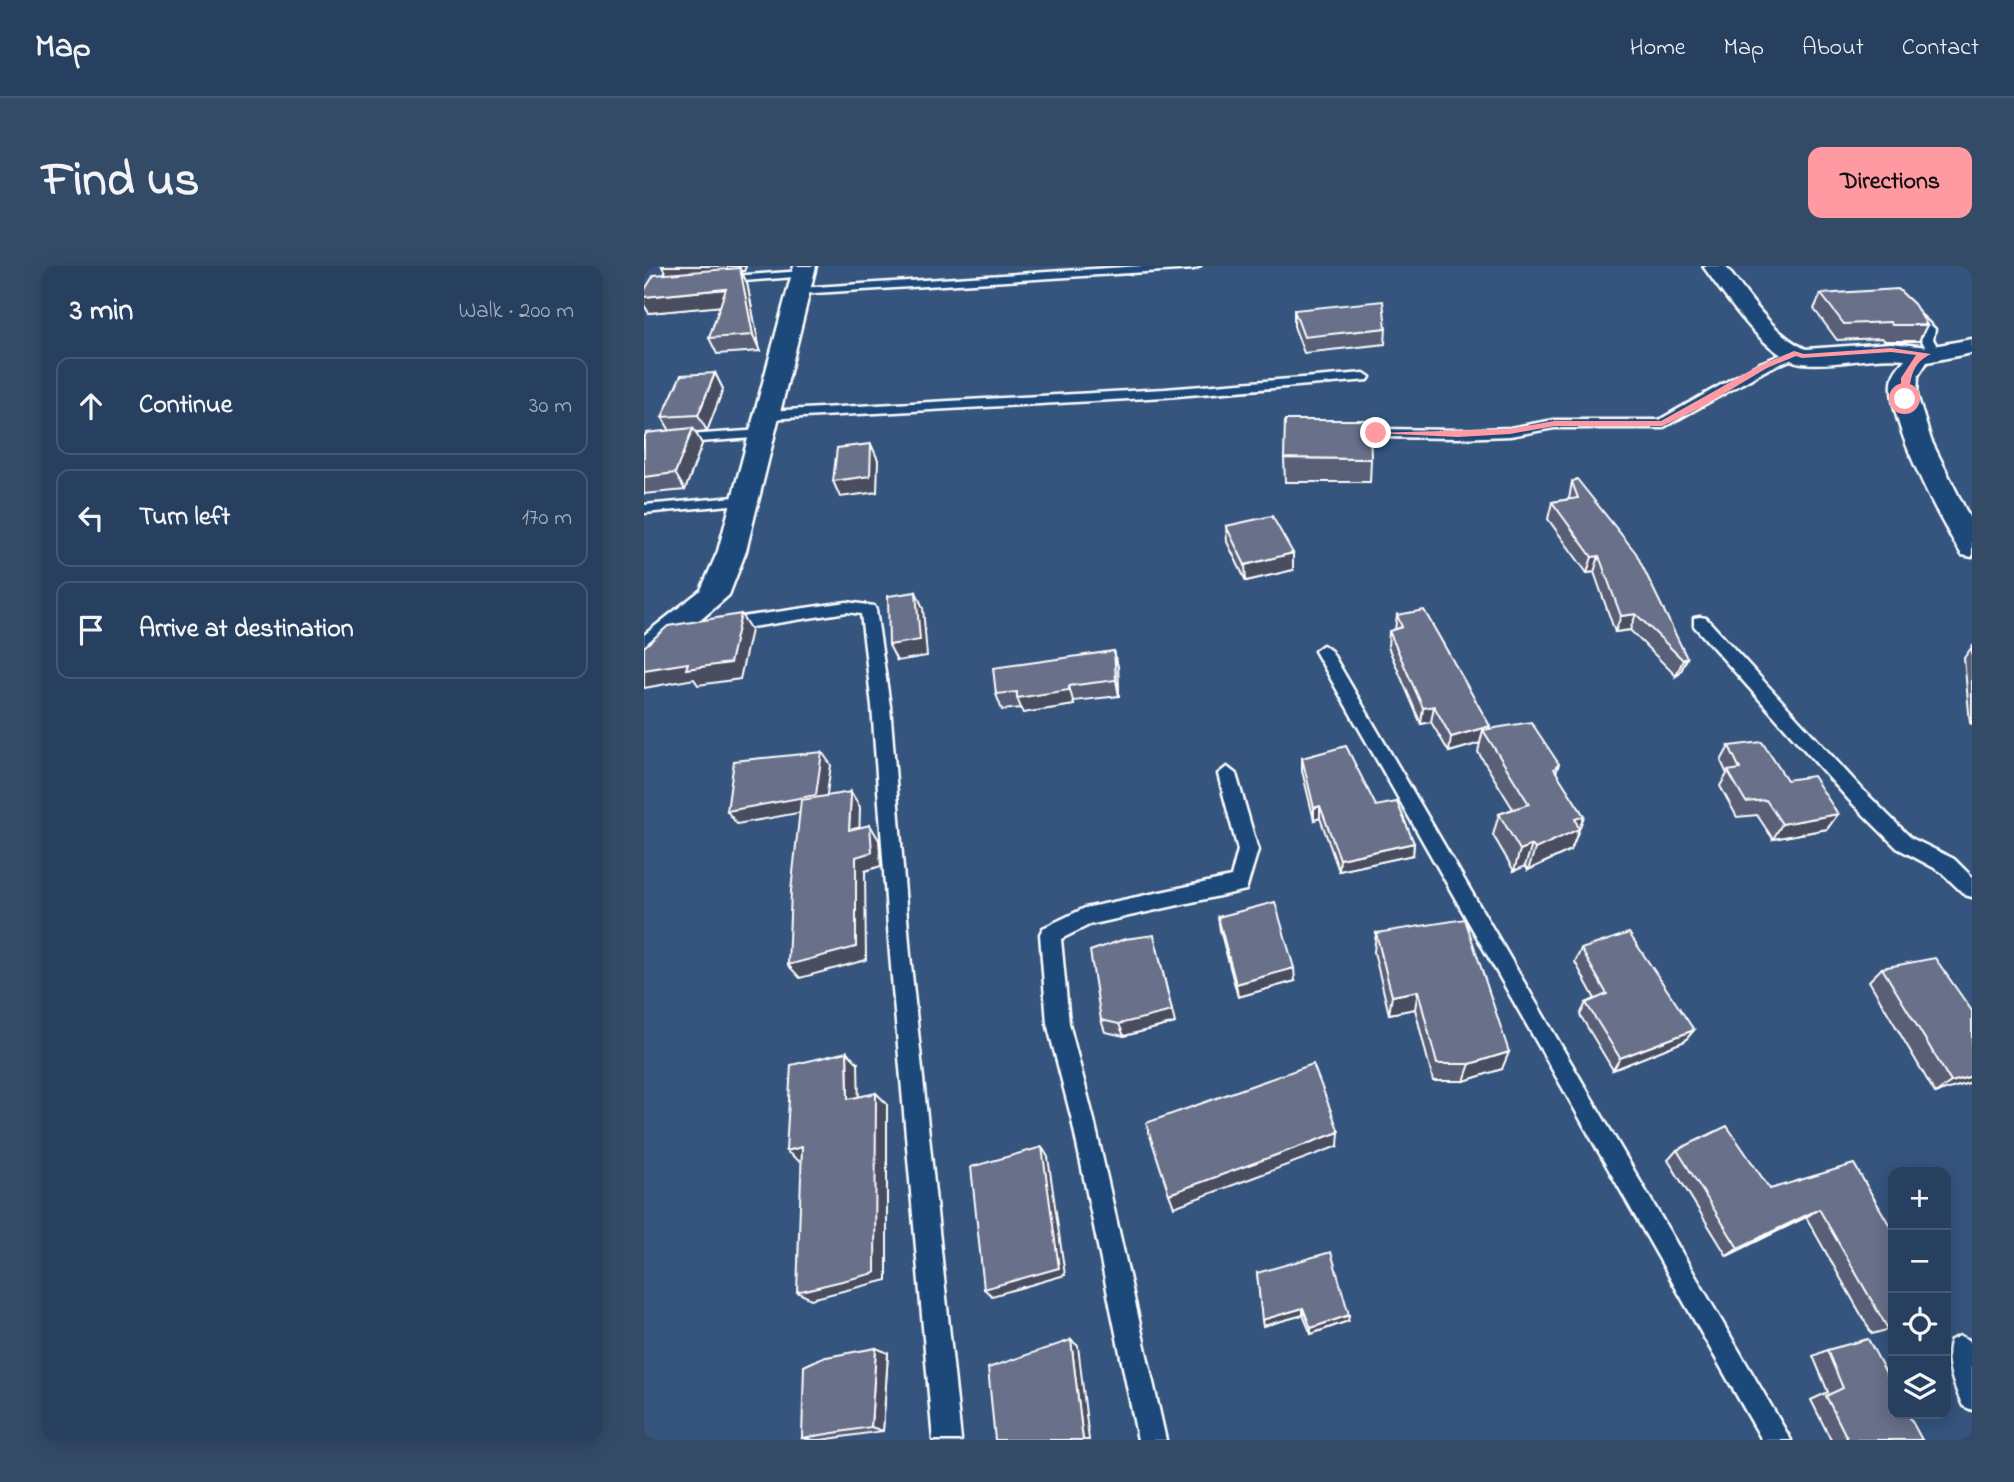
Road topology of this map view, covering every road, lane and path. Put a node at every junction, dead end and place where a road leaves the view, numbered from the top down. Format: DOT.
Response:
graph roads {
  1 [pos="1194,266"];
  2 [pos="1714,266"];
  3 [pos="802,277"];
  4 [pos="710,281"];
  5 [pos="1897,301"];
  6 [pos="1972,346"];
  7 [pos="1796,353"];
  8 [pos="1931,353"];
  9 [pos="1364,377"];
  10 [pos="765,424"];
  11 [pos="1376,433"];
  12 [pos="644,442"];
  13 [pos="747,500"];
  14 [pos="644,509"];
  15 [pos="1963,514"];
  16 [pos="1972,548"];
  17 [pos="1700,622"];
  18 [pos="654,644"];
  19 [pos="1323,651"];
  20 [pos="1227,774"];
  21 [pos="1972,889"];
  22 [pos="1960,1349"];
  23 [pos="1972,1396"];
  24 [pos="947,1440"];
  25 [pos="1152,1440"];
  26 [pos="1777,1440"];
  1 -- 3 [label="lane"];
  2 -- 7 [label="street"];
  3 -- 4 [label="lane"];
  3 -- 10 [label="street"];
  5 -- 8 [label="lane"];
  6 -- 8 [label="street"];
  7 -- 8 [label="street"];
  7 -- 11 [label="lane"];
  8 -- 15 [label="street"];
  9 -- 10 [label="lane"];
  10 -- 12 [label="lane"];
  10 -- 13 [label="street"];
  13 -- 14 [label="lane"];
  13 -- 18 [label="street"];
  15 -- 16 [label="street"];
  17 -- 21 [label="lane"];
  18 -- 24 [label="lane"];
  19 -- 26 [label="lane"];
  20 -- 25 [label="lane"];
  22 -- 23 [label="lane"];
}
